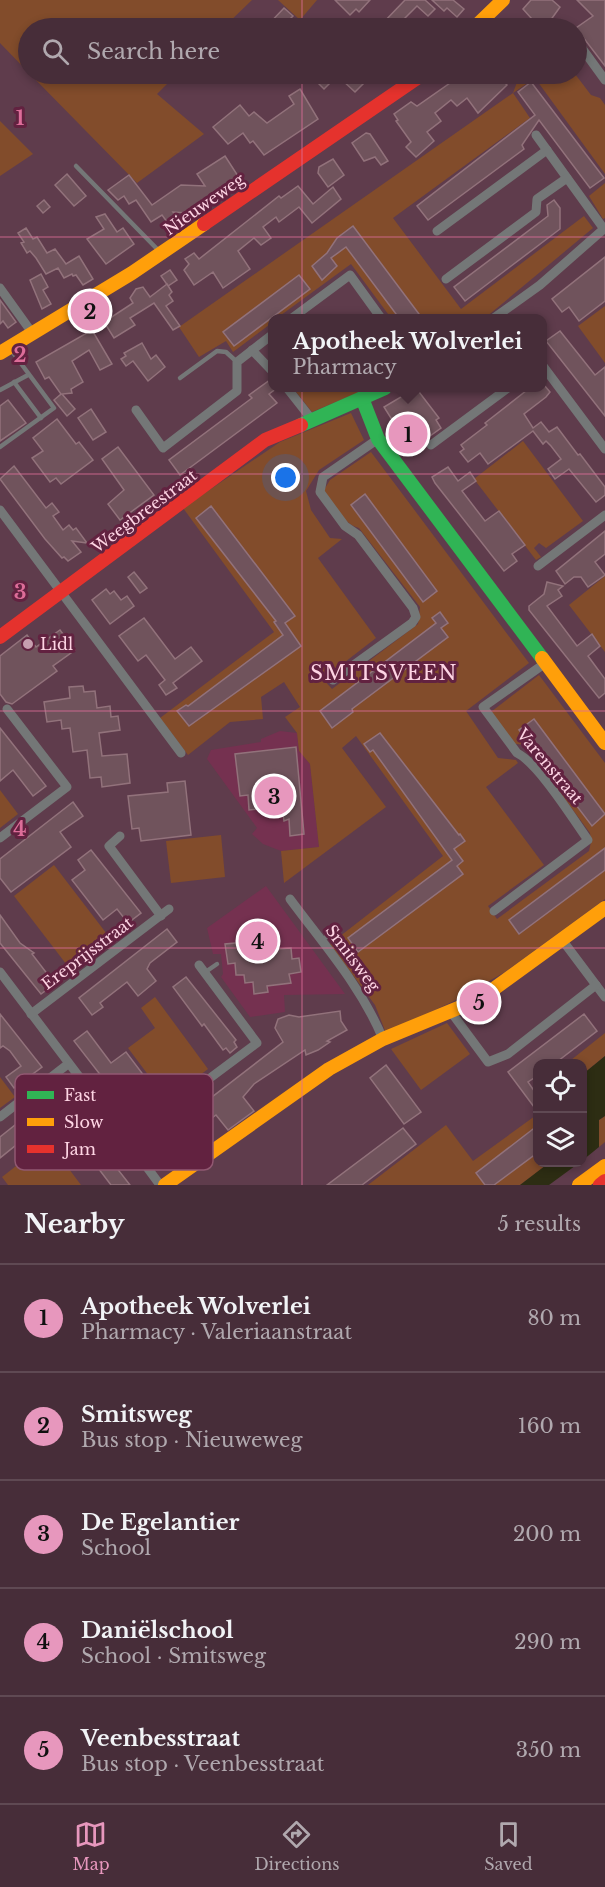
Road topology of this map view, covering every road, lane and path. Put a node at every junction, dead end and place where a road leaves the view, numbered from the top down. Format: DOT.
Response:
graph roads {
  1 [pos="503,0"];
  2 [pos="484,18"];
  3 [pos="587,55"];
  4 [pos="605,80"];
  5 [pos="408,84"];
  6 [pos="536,135"];
  7 [pos="547,150"];
  8 [pos="76,166"];
  9 [pos="567,178"];
  10 [pos="604,229"];
  11 [pos="437,231"];
  12 [pos="162,254"];
  13 [pos="446,279"];
  14 [pos="0,288"];
  15 [pos="297,314"];
  16 [pos="378,314"];
  17 [pos="504,314"];
  18 [pos="33,334"];
  19 [pos="268,338"];
  20 [pos="5,350"];
  21 [pos="252,350"];
  22 [pos="237,362"];
  23 [pos="268,367"];
  24 [pos="547,371"];
  25 [pos="28,375"];
  26 [pos="180,378"];
  27 [pos="14,382"];
  28 [pos="0,390"];
  29 [pos="291,392"];
  30 [pos="375,392"];
  31 [pos="501,392"];
  32 [pos="362,398"];
  33 [pos="136,410"];
  34 [pos="41,418"];
  35 [pos="313,421"];
  36 [pos="601,437"];
  37 [pos="378,439"];
  38 [pos="431,445"];
  39 [pos="0,447"];
  40 [pos="605,450"];
  41 [pos="0,510"];
  42 [pos="605,515"];
  43 [pos="538,566"];
  44 [pos="63,592"];
  45 [pos="0,637"];
  46 [pos="544,664"];
  47 [pos="333,680"];
  48 [pos="7,709"];
  49 [pos="605,743"];
  50 [pos="182,753"];
  51 [pos="120,836"];
  52 [pos="0,838"];
  53 [pos="290,899"];
  54 [pos="605,908"];
  55 [pos="170,909"];
  56 [pos="494,911"];
  57 [pos="161,915"];
  58 [pos="337,929"];
  59 [pos="321,941"];
  60 [pos="562,941"];
  61 [pos="217,964"];
  62 [pos="201,969"];
  63 [pos="0,972"];
  64 [pos="596,985"];
  65 [pos="605,997"];
  66 [pos="451,1012"];
  67 [pos="32,1014"];
  68 [pos="383,1040"];
  69 [pos="68,1064"];
  70 [pos="55,1074"];
  71 [pos="76,1074"];
  72 [pos="213,1076"];
  73 [pos="15,1105"];
  74 [pos="0,1117"];
  75 [pos="213,1151"];
  76 [pos="605,1166"];
  77 [pos="149,1170"];
  78 [pos="186,1170"];
  79 [pos="605,1181"];
  80 [pos="160,1185"];
  81 [pos="165,1185"];
  82 [pos="579,1185"];
  83 [pos="600,1185"];
  1 -- 2 [label="street"];
  3 -- 4 [label="street"];
  5 -- 12 [label="street, Nieuweweg"];
  6 -- 7 [label="street"];
  7 -- 9 [label="street"];
  7 -- 11 [label="street"];
  8 -- 12 [label="lane"];
  9 -- 10 [label="street"];
  9 -- 13 [label="street"];
  10 -- 17 [label="street"];
  12 -- 18 [label="street, Nieuweweg"];
  14 -- 18 [label="street"];
  15 -- 16 [label="street"];
  18 -- 20 [label="street, Nieuweweg"];
  19 -- 21 [label="street"];
  20 -- 25 [label="lane"];
  21 -- 22 [label="street"];
  21 -- 23 [label="street"];
  22 -- 26 [label="lane"];
  22 -- 33 [label="street"];
  24 -- 36 [label="street"];
  25 -- 27 [label="lane"];
  25 -- 34 [label="lane"];
  27 -- 28 [label="lane"];
  27 -- 34 [label="lane"];
  29 -- 35 [label="street"];
  30 -- 32 [label="street, Weegbreestraat"];
  31 -- 38 [label="street"];
  32 -- 35 [label="street, Weegbreestraat"];
  32 -- 37 [label="street"];
  34 -- 39 [label="lane"];
  35 -- 44 [label="street, Weegbreestraat"];
  36 -- 40 [label="street"];
  37 -- 46 [label="street"];
  37 -- 47 [label="street"];
  41 -- 44 [label="street"];
  42 -- 43 [label="street"];
  44 -- 45 [label="street, Weegbreestraat"];
  44 -- 50 [label="street"];
  46 -- 49 [label="street"];
  46 -- 56 [label="street, Varenstraat"];
  48 -- 52 [label="street"];
  51 -- 57 [label="street"];
  53 -- 59 [label="street, Smitsweg"];
  54 -- 60 [label="street"];
  55 -- 57 [label="street, Ereprijsstraat"];
  57 -- 67 [label="street, Ereprijsstraat"];
  58 -- 59 [label="lane"];
  59 -- 68 [label="street, Smitsweg"];
  60 -- 64 [label="street"];
  60 -- 66 [label="street"];
  61 -- 62 [label="lane"];
  62 -- 72 [label="street"];
  63 -- 67 [label="street"];
  64 -- 65 [label="street"];
  64 -- 66 [label="street"];
  66 -- 68 [label="street"];
  67 -- 69 [label="street"];
  68 -- 75 [label="street"];
  69 -- 70 [label="street"];
  69 -- 71 [label="street"];
  73 -- 74 [label="street"];
  76 -- 82 [label="street"];
  77 -- 80 [label="street"];
  78 -- 81 [label="street"];
  79 -- 83 [label="street"];
}
